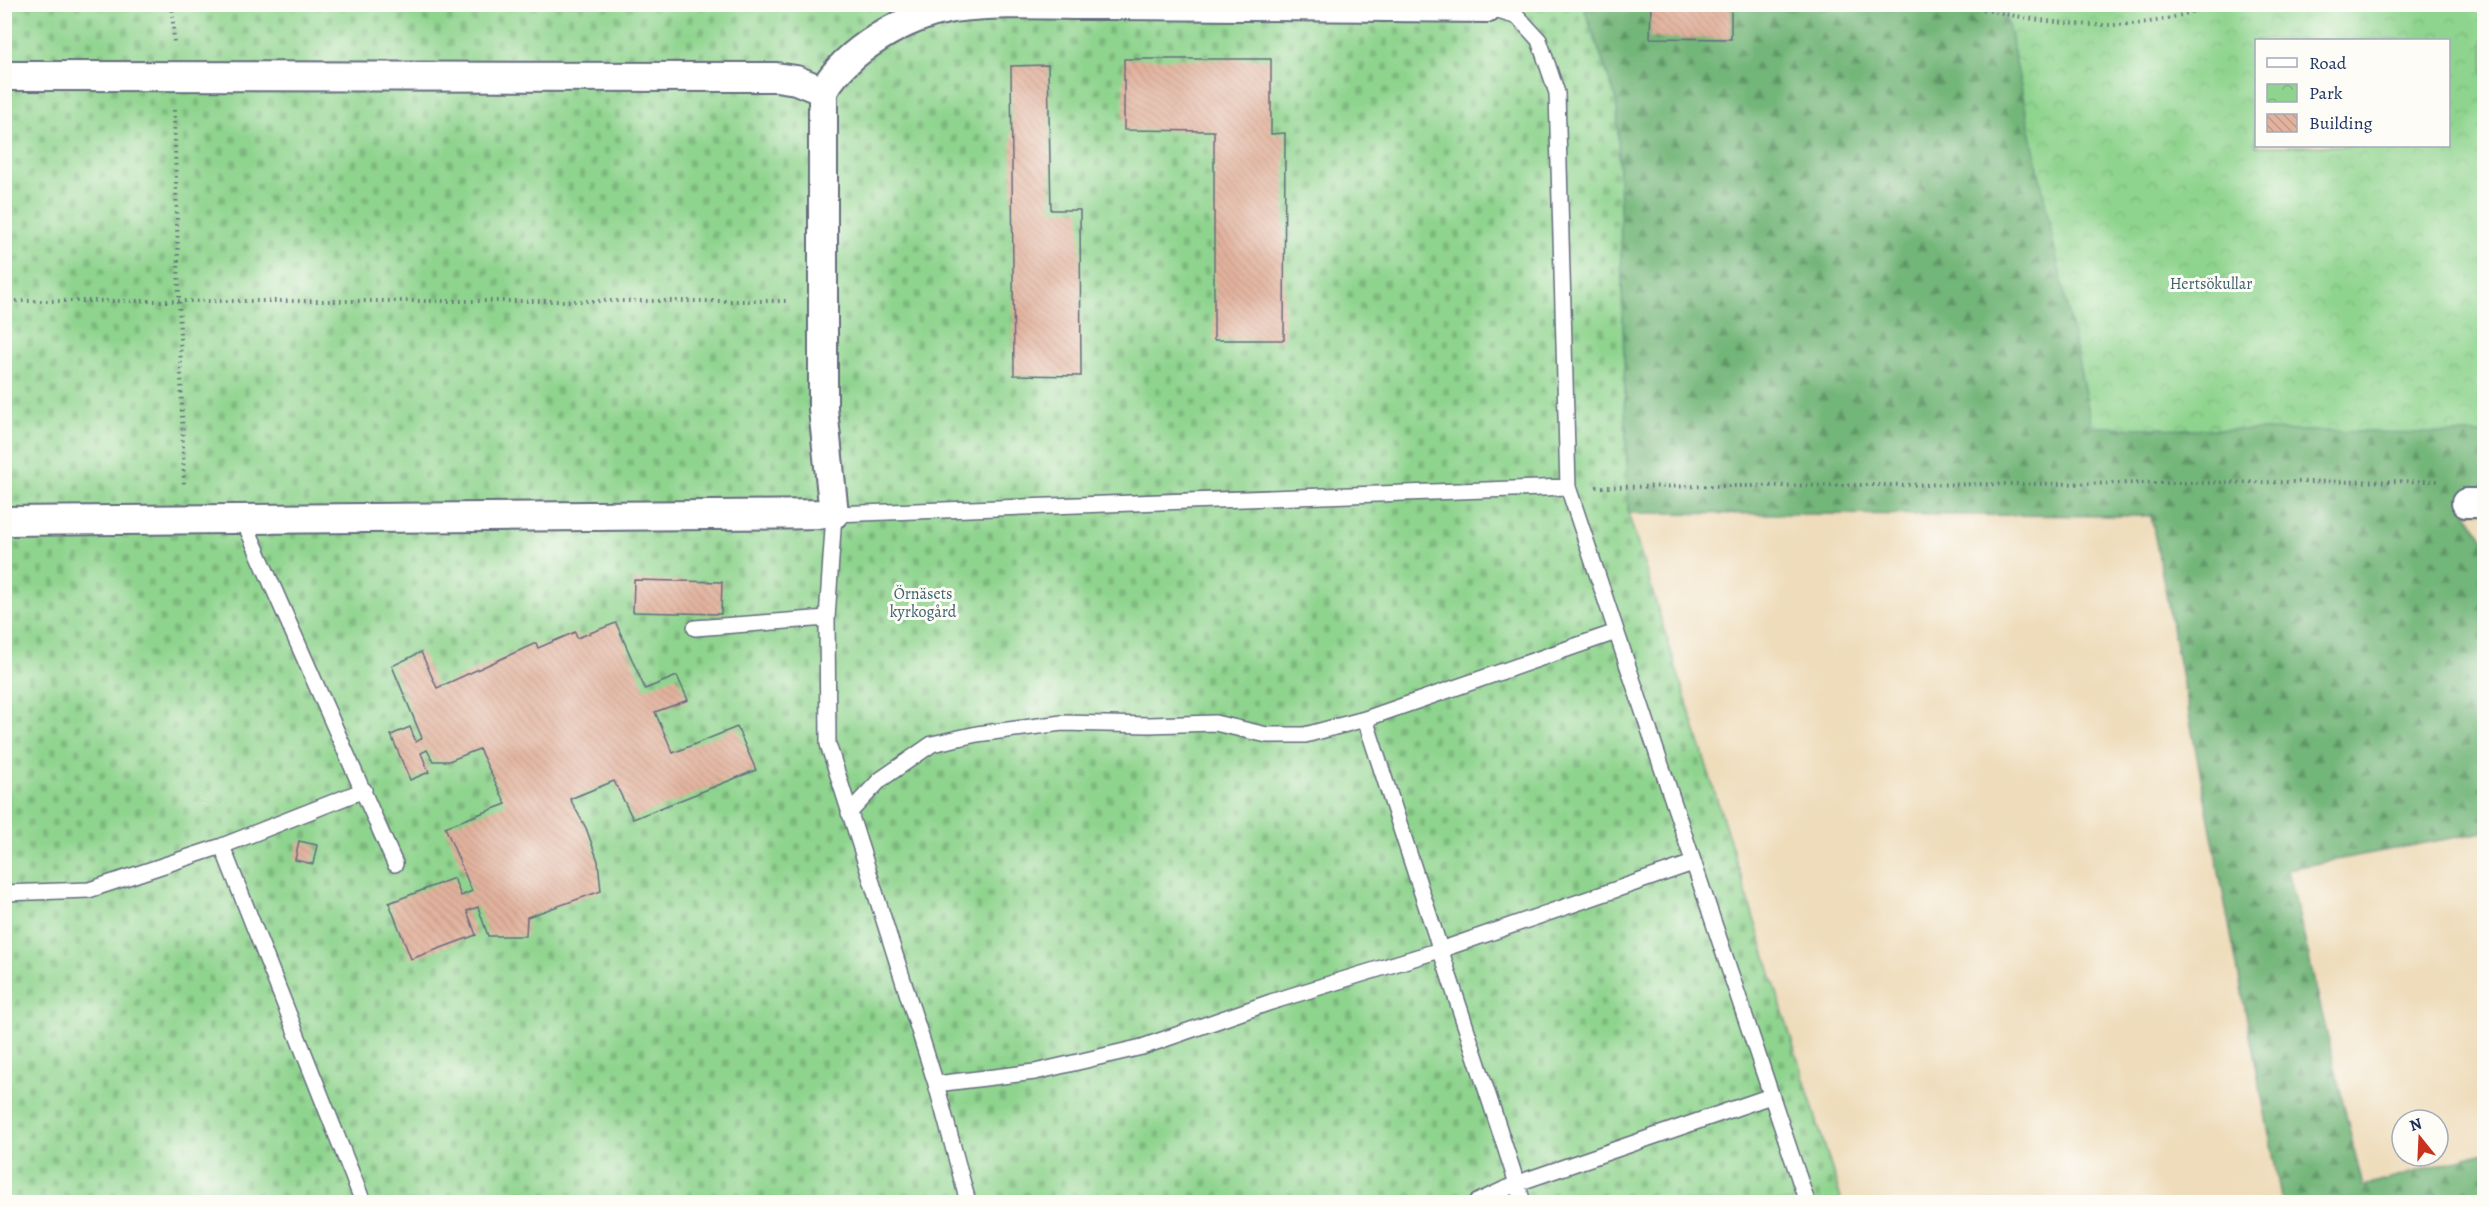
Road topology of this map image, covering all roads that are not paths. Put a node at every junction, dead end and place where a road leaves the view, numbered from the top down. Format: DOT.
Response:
graph roads {
  1 [pos="1488,8"];
  2 [pos="4,76"];
  3 [pos="823,91"];
  4 [pos="1568,487"];
  5 [pos="834,514"];
  6 [pos="243,519"];
  7 [pos="4,520"];
  8 [pos="827,618"];
  9 [pos="695,628"];
  10 [pos="1616,632"];
  11 [pos="1365,719"];
  12 [pos="364,790"];
  13 [pos="849,813"];
  14 [pos="222,846"];
  15 [pos="395,864"];
  16 [pos="1693,864"];
  17 [pos="4,893"];
  18 [pos="1440,950"];
  19 [pos="936,1084"];
  20 [pos="1771,1096"];
  21 [pos="1518,1183"];
  22 [pos="363,1203"];
  23 [pos="968,1203"];
  24 [pos="1477,1203"];
  25 [pos="1523,1203"];
  26 [pos="1807,1203"];
  1 -- 3 [label="street"];
  1 -- 4 [label="lane"];
  2 -- 3 [label="street"];
  3 -- 5 [label="street"];
  4 -- 5 [label="lane"];
  4 -- 10 [label="lane"];
  5 -- 6 [label="street"];
  5 -- 8 [label="lane"];
  6 -- 7 [label="street"];
  6 -- 12 [label="lane"];
  8 -- 9 [label="lane"];
  8 -- 13 [label="lane"];
  10 -- 11 [label="lane"];
  10 -- 16 [label="lane"];
  11 -- 13 [label="lane"];
  11 -- 18 [label="lane"];
  12 -- 14 [label="lane"];
  12 -- 15 [label="lane"];
  13 -- 19 [label="lane"];
  14 -- 17 [label="lane"];
  14 -- 22 [label="lane"];
  16 -- 18 [label="lane"];
  16 -- 20 [label="lane"];
  18 -- 19 [label="lane"];
  18 -- 21 [label="lane"];
  19 -- 23 [label="lane"];
  20 -- 21 [label="lane"];
  20 -- 26 [label="lane"];
  21 -- 24 [label="lane"];
  21 -- 25 [label="lane"];
}
